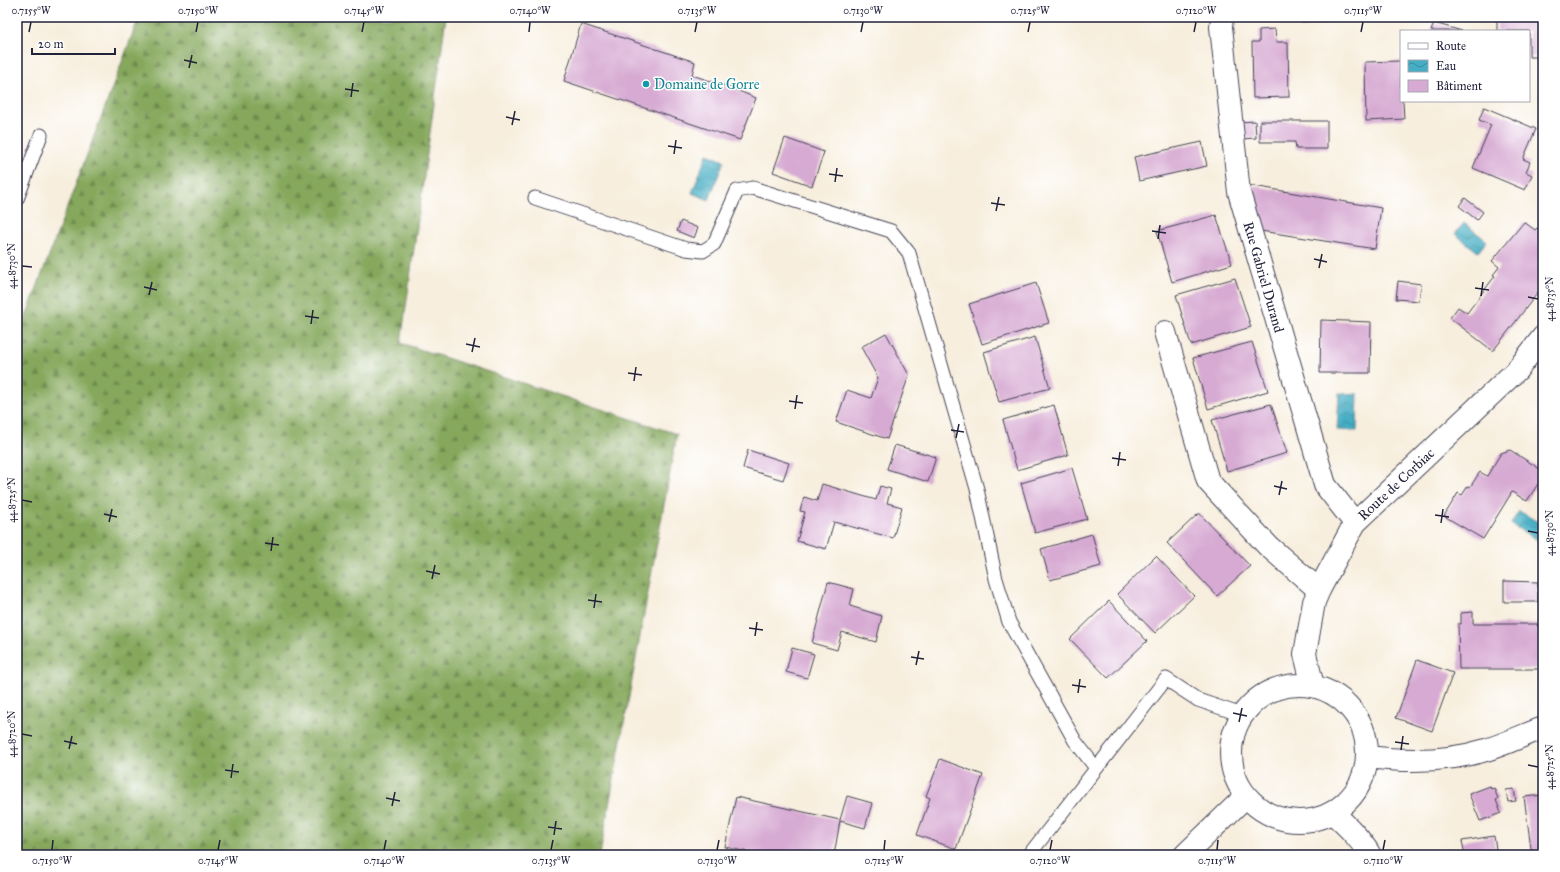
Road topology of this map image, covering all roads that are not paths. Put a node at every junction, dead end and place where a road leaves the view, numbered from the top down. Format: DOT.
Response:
graph roads {
  1 [pos="1222,17"];
  2 [pos="41,135"];
  3 [pos="535,198"];
  4 [pos="17,199"];
  5 [pos="1165,332"];
  6 [pos="1543,337"];
  7 [pos="1355,523"];
  8 [pos="1319,590"];
  9 [pos="1313,686"];
  10 [pos="1242,715"];
  11 [pos="1543,728"];
  12 [pos="1368,757"];
  13 [pos="1096,768"];
  14 [pos="1246,796"];
  15 [pos="1333,813"];
  16 [pos="1032,851"];
  17 [pos="1185,855"];
  18 [pos="1370,855"];
  1 -- 7 [label="street, Rue Gabriel Durand"];
  2 -- 4 [label="lane"];
  3 -- 13 [label="lane"];
  5 -- 8 [label="street"];
  6 -- 7 [label="street, Route de Corbiac"];
  7 -- 8 [label="street, Route de Corbiac"];
  8 -- 9 [label="street, Route de Corbiac"];
  9 -- 10 [label="street"];
  9 -- 12 [label="street"];
  10 -- 13 [label="lane"];
  10 -- 14 [label="street"];
  11 -- 12 [label="street"];
  12 -- 15 [label="street"];
  13 -- 16 [label="lane"];
  14 -- 15 [label="street"];
  14 -- 17 [label="street"];
  15 -- 18 [label="street"];
}
